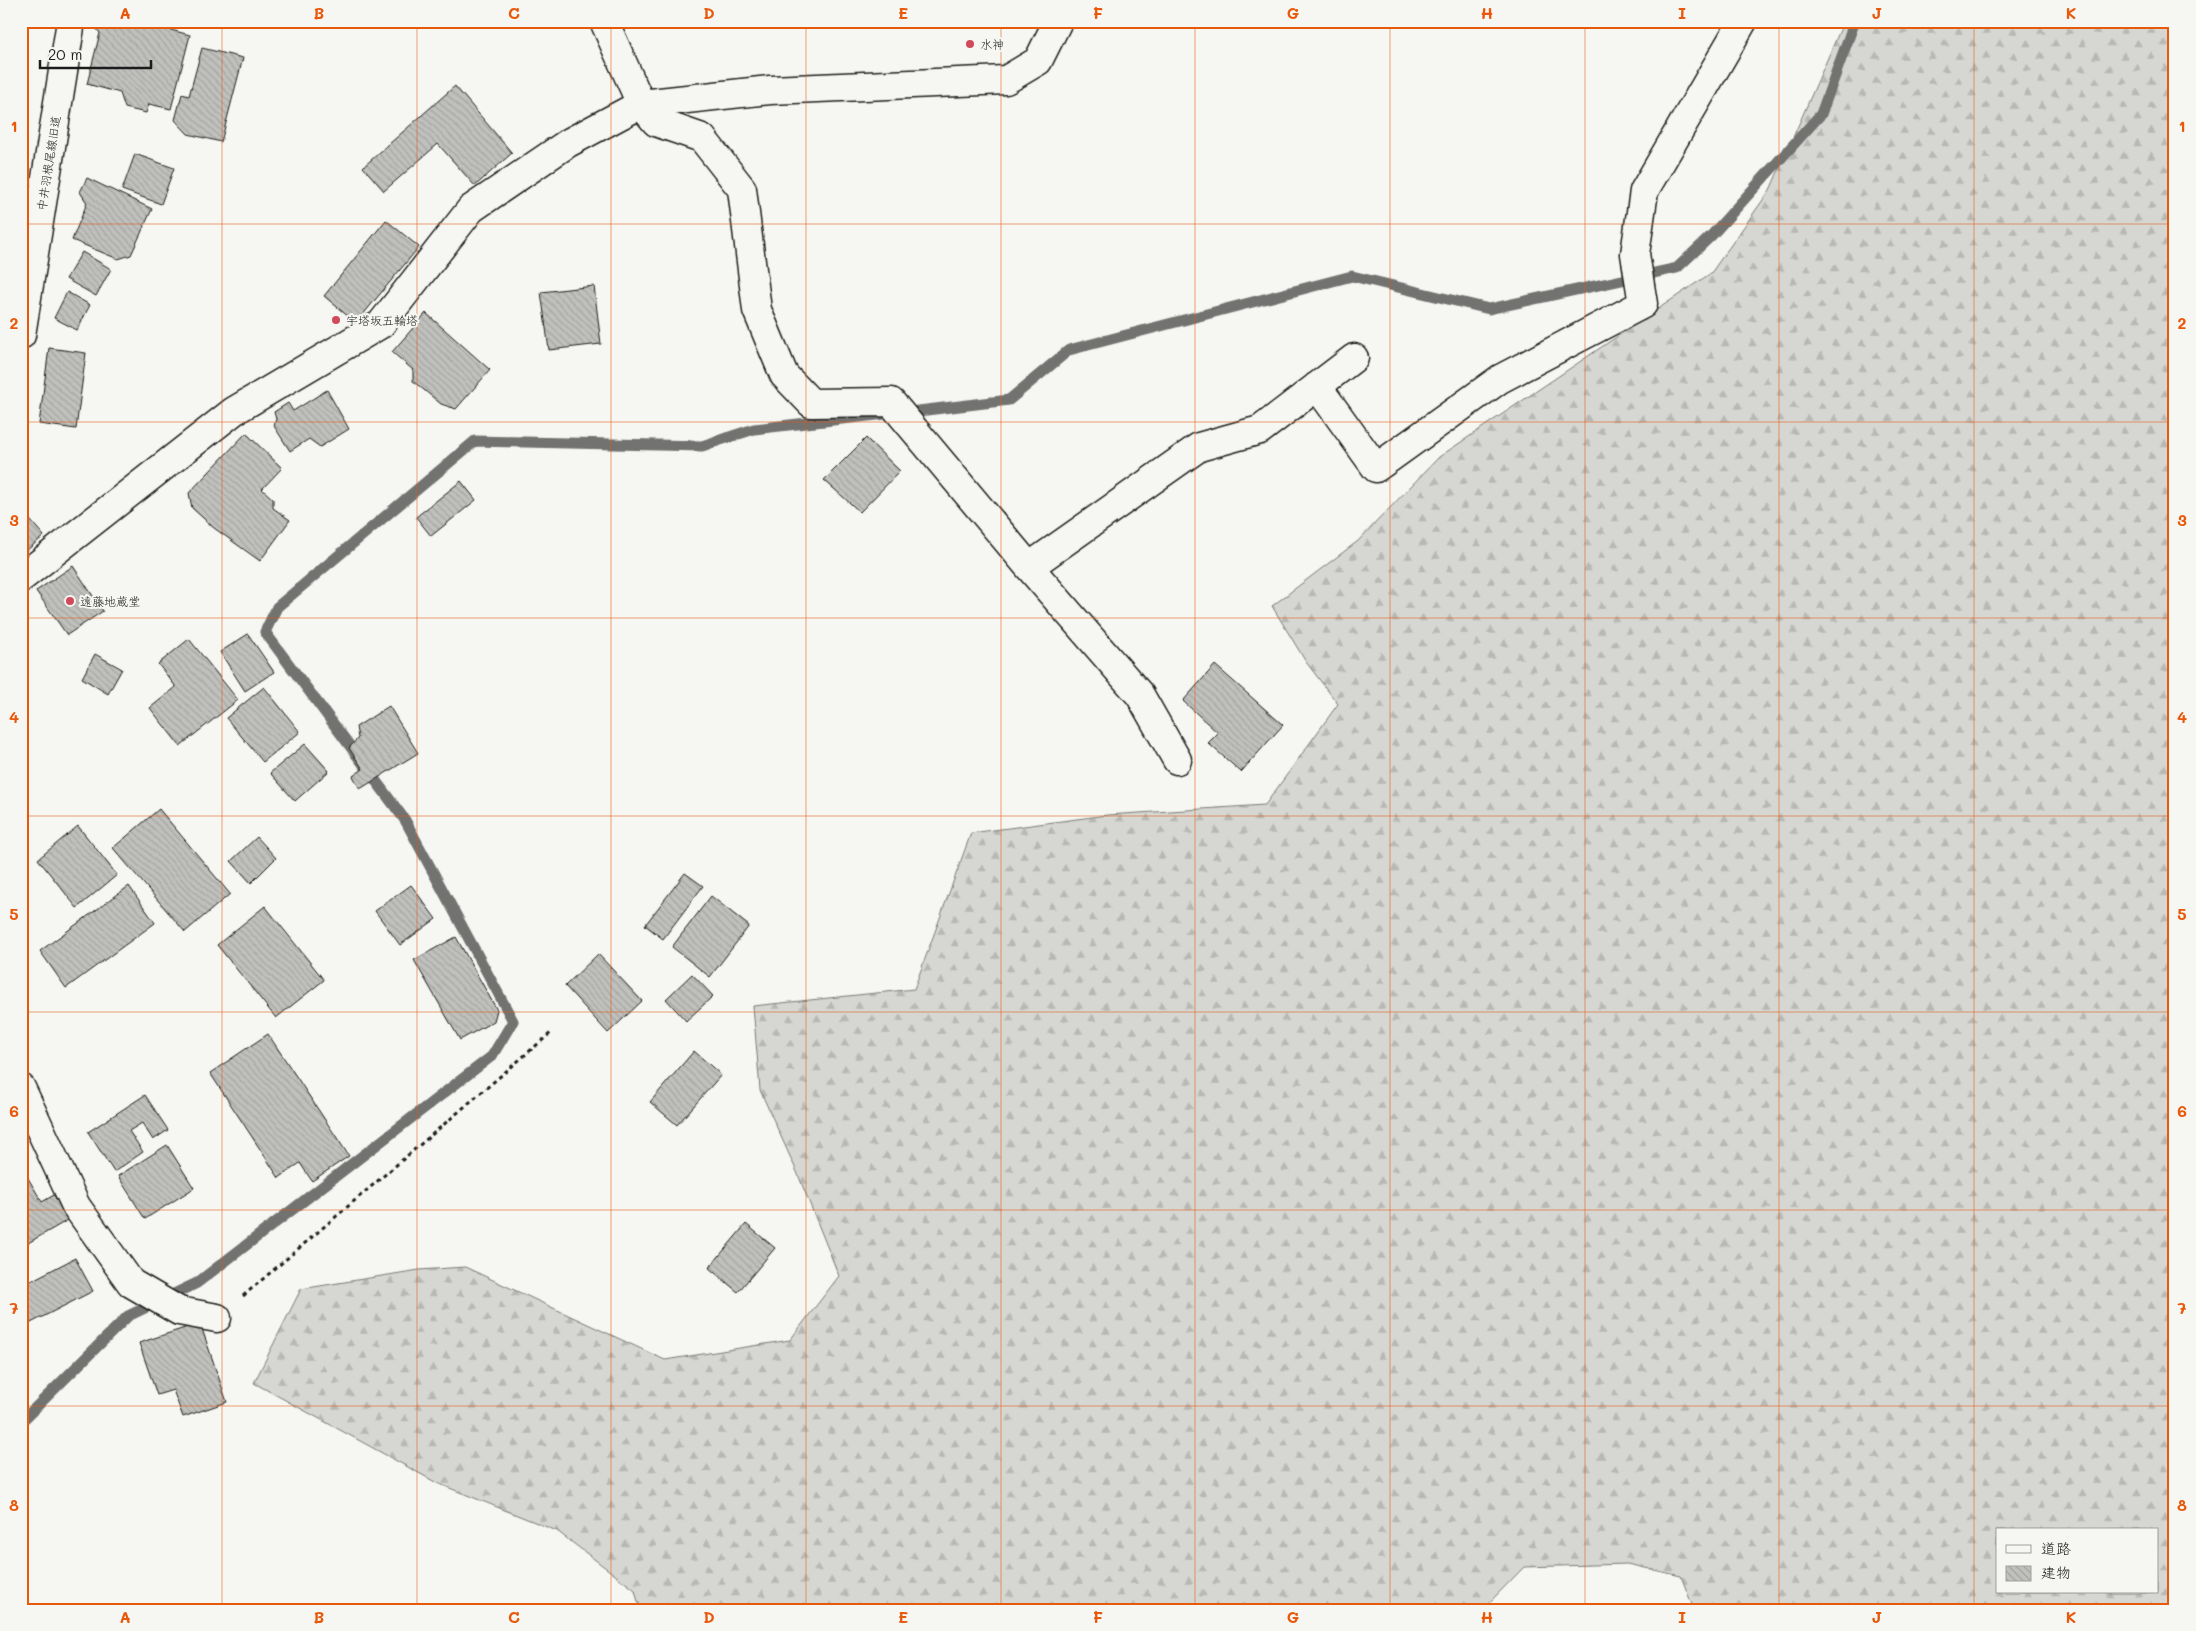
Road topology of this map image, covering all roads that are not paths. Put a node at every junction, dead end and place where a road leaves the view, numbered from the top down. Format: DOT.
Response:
graph roads {
  1 [pos="71,21"];
  2 [pos="604,21"];
  3 [pos="1058,21"];
  4 [pos="1743,21"];
  5 [pos="640,104"];
  6 [pos="25,277"];
  7 [pos="21,335"];
  8 [pos="1354,358"];
  9 [pos="1317,386"];
  10 [pos="1029,568"];
  11 [pos="21,578"];
  12 [pos="1177,760"];
  13 [pos="21,1088"];
  14 [pos="217,1318"];
  1 -- 6 [label="street, 中井羽根尾線旧道"];
  2 -- 5 [label="street"];
  3 -- 5 [label="street"];
  4 -- 9 [label="street"];
  5 -- 10 [label="street"];
  5 -- 11 [label="street"];
  6 -- 7 [label="street, 中井羽根尾線旧道"];
  8 -- 9 [label="street"];
  9 -- 10 [label="street"];
  10 -- 12 [label="street"];
  13 -- 14 [label="street"];
}
